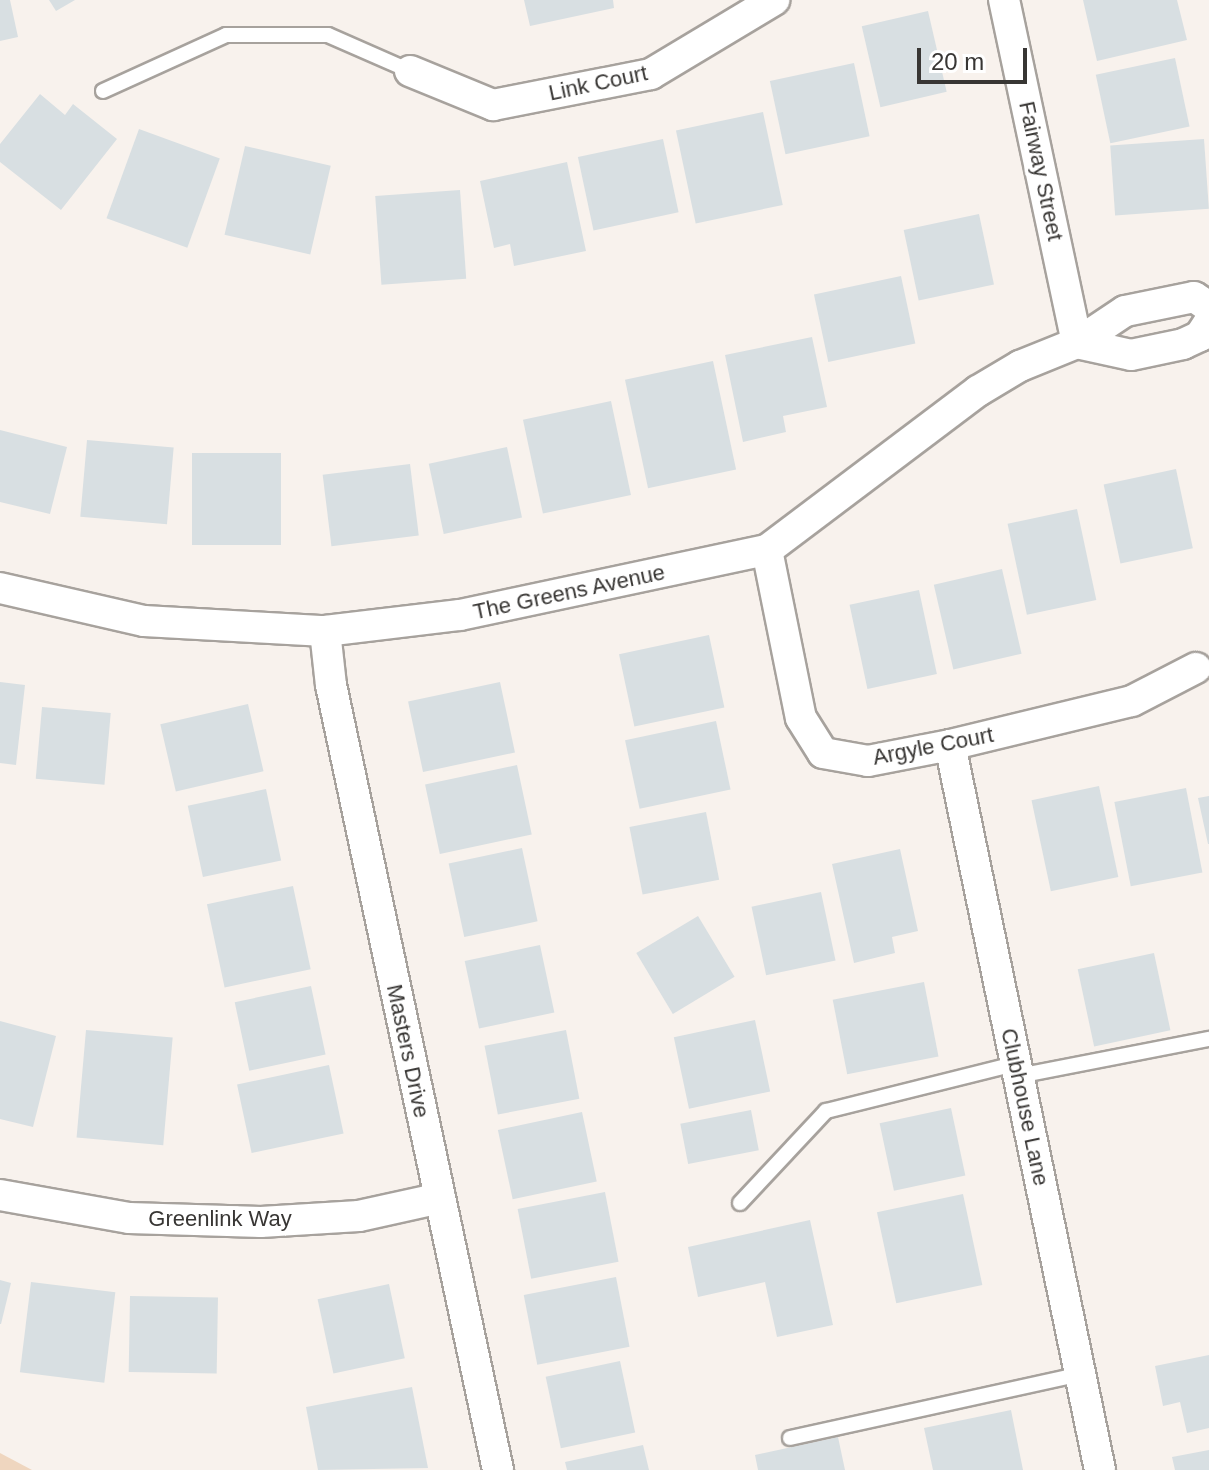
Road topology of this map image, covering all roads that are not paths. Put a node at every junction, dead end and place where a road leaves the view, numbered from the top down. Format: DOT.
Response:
graph roads {
  1 [pos="774,0"];
  2 [pos="1004,0"];
  3 [pos="410,71"];
  4 [pos="103,91"];
  5 [pos="1209,307"];
  6 [pos="1209,322"];
  7 [pos="1077,343"];
  8 [pos="767,550"];
  9 [pos="0,588"];
  10 [pos="325,631"];
  11 [pos="1196,668"];
  12 [pos="950,745"];
  13 [pos="1209,1039"];
  14 [pos="1017,1070"];
  15 [pos="0,1195"];
  16 [pos="440,1198"];
  17 [pos="740,1203"];
  18 [pos="1080,1374"];
  19 [pos="790,1438"];
  20 [pos="498,1470"];
  21 [pos="1100,1470"];
  1 -- 3 [label="street, Link Court"];
  2 -- 7 [label="street, Fairway Street"];
  3 -- 4 [label="lane"];
  5 -- 7 [label="street, The Greens Avenue"];
  6 -- 7 [label="street"];
  7 -- 8 [label="street, The Greens Avenue"];
  8 -- 10 [label="street, The Greens Avenue"];
  8 -- 12 [label="street, Argyle Court"];
  9 -- 10 [label="street, The Greens Avenue"];
  10 -- 16 [label="street, Masters Drive"];
  11 -- 12 [label="street, Argyle Court"];
  12 -- 14 [label="street, Clubhouse Lane"];
  13 -- 14 [label="lane"];
  14 -- 17 [label="lane"];
  14 -- 18 [label="street, Clubhouse Lane"];
  15 -- 16 [label="street, Greenlink Way"];
  16 -- 20 [label="street, Masters Drive"];
  18 -- 19 [label="lane"];
  18 -- 21 [label="street, Clubhouse Lane"];
}
